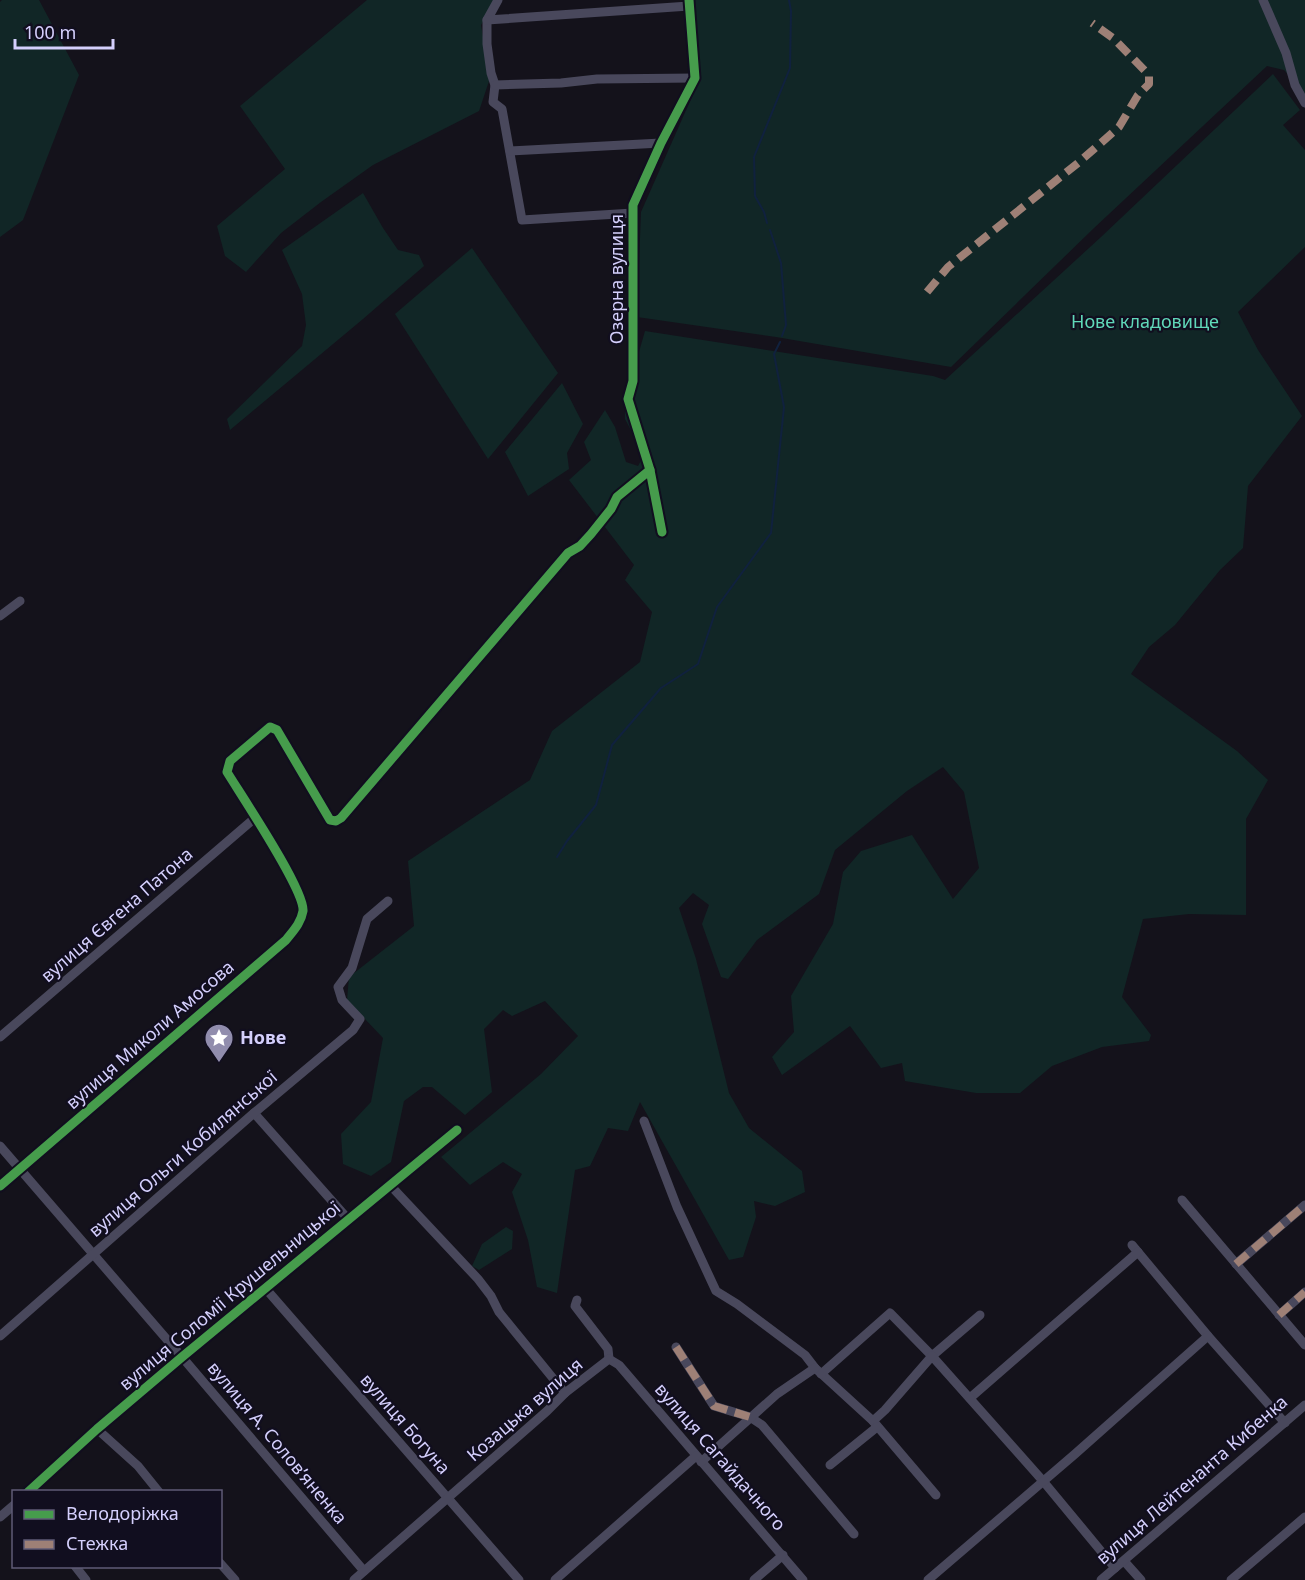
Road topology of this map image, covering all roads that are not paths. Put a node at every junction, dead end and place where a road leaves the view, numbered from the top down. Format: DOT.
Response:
graph roads {
  1 [pos="498,0"];
  2 [pos="1263,0"];
  3 [pos="689,3"];
  4 [pos="487,20"];
  5 [pos="695,78"];
  6 [pos="495,84"];
  7 [pos="1305,103"];
  8 [pos="661,143"];
  9 [pos="510,151"];
  10 [pos="633,213"];
  11 [pos="650,470"];
  12 [pos="662,532"];
  13 [pos="20,601"];
  14 [pos="0,616"];
  15 [pos="255,818"];
  16 [pos="388,901"];
  17 [pos="0,1037"];
  18 [pos="254,1113"];
  19 [pos="644,1121"];
  20 [pos="457,1130"];
  21 [pos="0,1146"];
  22 [pos="19,1169"];
  23 [pos="389,1184"];
  24 [pos="0,1186"];
  25 [pos="1182,1200"];
  26 [pos="1305,1205"];
  27 [pos="348,1219"];
  28 [pos="94,1254"];
  29 [pos="1236,1264"];
  30 [pos="266,1289"];
  31 [pos="1305,1292"];
  32 [pos="577,1300"];
  33 [pos="1279,1314"];
  34 [pos="980,1315"];
  35 [pos="0,1336"];
  36 [pos="1208,1336"];
  37 [pos="1305,1345"];
  38 [pos="675,1347"];
  39 [pos="932,1356"];
  40 [pos="183,1357"];
  41 [pos="609,1359"];
  42 [pos="818,1371"];
  43 [pos="565,1393"];
  44 [pos="970,1398"];
  45 [pos="1305,1405"];
  46 [pos="750,1417"];
  47 [pos="1285,1423"];
  48 [pos="875,1424"];
  49 [pos="97,1429"];
  50 [pos="698,1459"];
  51 [pos="830,1465"];
  52 [pos="1043,1481"];
  53 [pos="29,1490"];
  54 [pos="158,1490"];
  55 [pos="936,1495"];
  56 [pos="448,1499"];
  57 [pos="12,1507"];
  58 [pos="0,1517"];
  59 [pos="1305,1517"];
  60 [pos="854,1534"];
  61 [pos="783,1555"];
  62 [pos="1124,1560"];
  63 [pos="222,1565"];
  64 [pos="77,1568"];
  65 [pos="1115,1568"];
  66 [pos="364,1571"];
  67 [pos="86,1580"];
  68 [pos="235,1580"];
  69 [pos="354,1580"];
  70 [pos="519,1580"];
  71 [pos="555,1580"];
  72 [pos="754,1580"];
  73 [pos="803,1580"];
  74 [pos="928,1580"];
  75 [pos="1101,1580"];
  76 [pos="1141,1580"];
  77 [pos="1231,1580"];
  1 -- 4 [label="street"];
  2 -- 7 [label="street"];
  3 -- 4 [label="street"];
  3 -- 5 [label="street"];
  4 -- 6 [label="street"];
  5 -- 6 [label="street"];
  5 -- 8 [label="street, Озерна вулиця"];
  6 -- 9 [label="street"];
  8 -- 9 [label="street"];
  8 -- 10 [label="street, Озерна вулиця"];
  9 -- 10 [label="street"];
  10 -- 11 [label="street, Озерна вулиця"];
  11 -- 12 [label="street, Озерна вулиця"];
  11 -- 15 [label="street"];
  13 -- 14 [label="street"];
  15 -- 17 [label="street, вулиця Євгена Патона"];
  15 -- 22 [label="street, вулиця Миколи Амосова"];
  16 -- 18 [label="street, вулиця Ольги Кобилянської"];
  18 -- 27 [label="street"];
  18 -- 28 [label="street, вулиця Ольги Кобилянської"];
  19 -- 42 [label="street"];
  20 -- 23 [label="street, вулиця Соломії Крушельницької"];
  21 -- 22 [label="street, вулиця А. Соловʼяненка"];
  22 -- 24 [label="street, вулиця Миколи Амосова"];
  22 -- 28 [label="street, вулиця А. Соловʼяненка"];
  23 -- 27 [label="street, вулиця Соломії Крушельницької"];
  23 -- 43 [label="street"];
  25 -- 29 [label="street"];
  26 -- 29 [label="street"];
  27 -- 30 [label="street, вулиця Соломії Крушельницької"];
  28 -- 35 [label="street, вулиця Ольги Кобилянської"];
  28 -- 40 [label="street, вулиця А. Соловʼяненка"];
  29 -- 33 [label="street"];
  30 -- 40 [label="street, вулиця Соломії Крушельницької"];
  30 -- 56 [label="street, вулиця Богуна"];
  31 -- 33 [label="street"];
  32 -- 41 [label="street"];
  33 -- 37 [label="street"];
  34 -- 39 [label="street"];
  36 -- 44 [label="street"];
  36 -- 47 [label="street"];
  36 -- 52 [label="street"];
  38 -- 46 [label="street"];
  39 -- 42 [label="street"];
  39 -- 44 [label="street"];
  39 -- 48 [label="street"];
  40 -- 49 [label="street, вулиця Соломії Крушельницької"];
  40 -- 66 [label="street, вулиця А. Соловʼяненка"];
  41 -- 43 [label="street, Козацька вулиця"];
  41 -- 50 [label="street, вулиця Сагайдачного"];
  42 -- 46 [label="street"];
  42 -- 48 [label="street"];
  43 -- 56 [label="street, Козацька вулиця"];
  44 -- 52 [label="street"];
  45 -- 47 [label="street, вулиця Лейтенанта Кибенка"];
  46 -- 50 [label="street"];
  46 -- 60 [label="street"];
  47 -- 62 [label="street, вулиця Лейтенанта Кибенка"];
  48 -- 51 [label="street"];
  48 -- 55 [label="street"];
  49 -- 53 [label="street, вулиця Соломії Крушельницької"];
  49 -- 54 [label="street"];
  50 -- 61 [label="street, вулиця Сагайдачного"];
  50 -- 71 [label="street"];
  52 -- 65 [label="street"];
  52 -- 74 [label="street"];
  56 -- 66 [label="street, Козацька вулиця"];
  56 -- 70 [label="street, вулиця Богуна"];
  57 -- 58 [label="street"];
  59 -- 77 [label="street"];
  61 -- 72 [label="street"];
  61 -- 73 [label="street, вулиця Сагайдачного"];
  62 -- 65 [label="street, вулиця Лейтенанта Кибенка"];
  62 -- 76 [label="street"];
  63 -- 68 [label="street"];
  64 -- 67 [label="street"];
  65 -- 75 [label="street, вулиця Лейтенанта Кибенка"];
  66 -- 69 [label="street, Козацька вулиця"];
}
